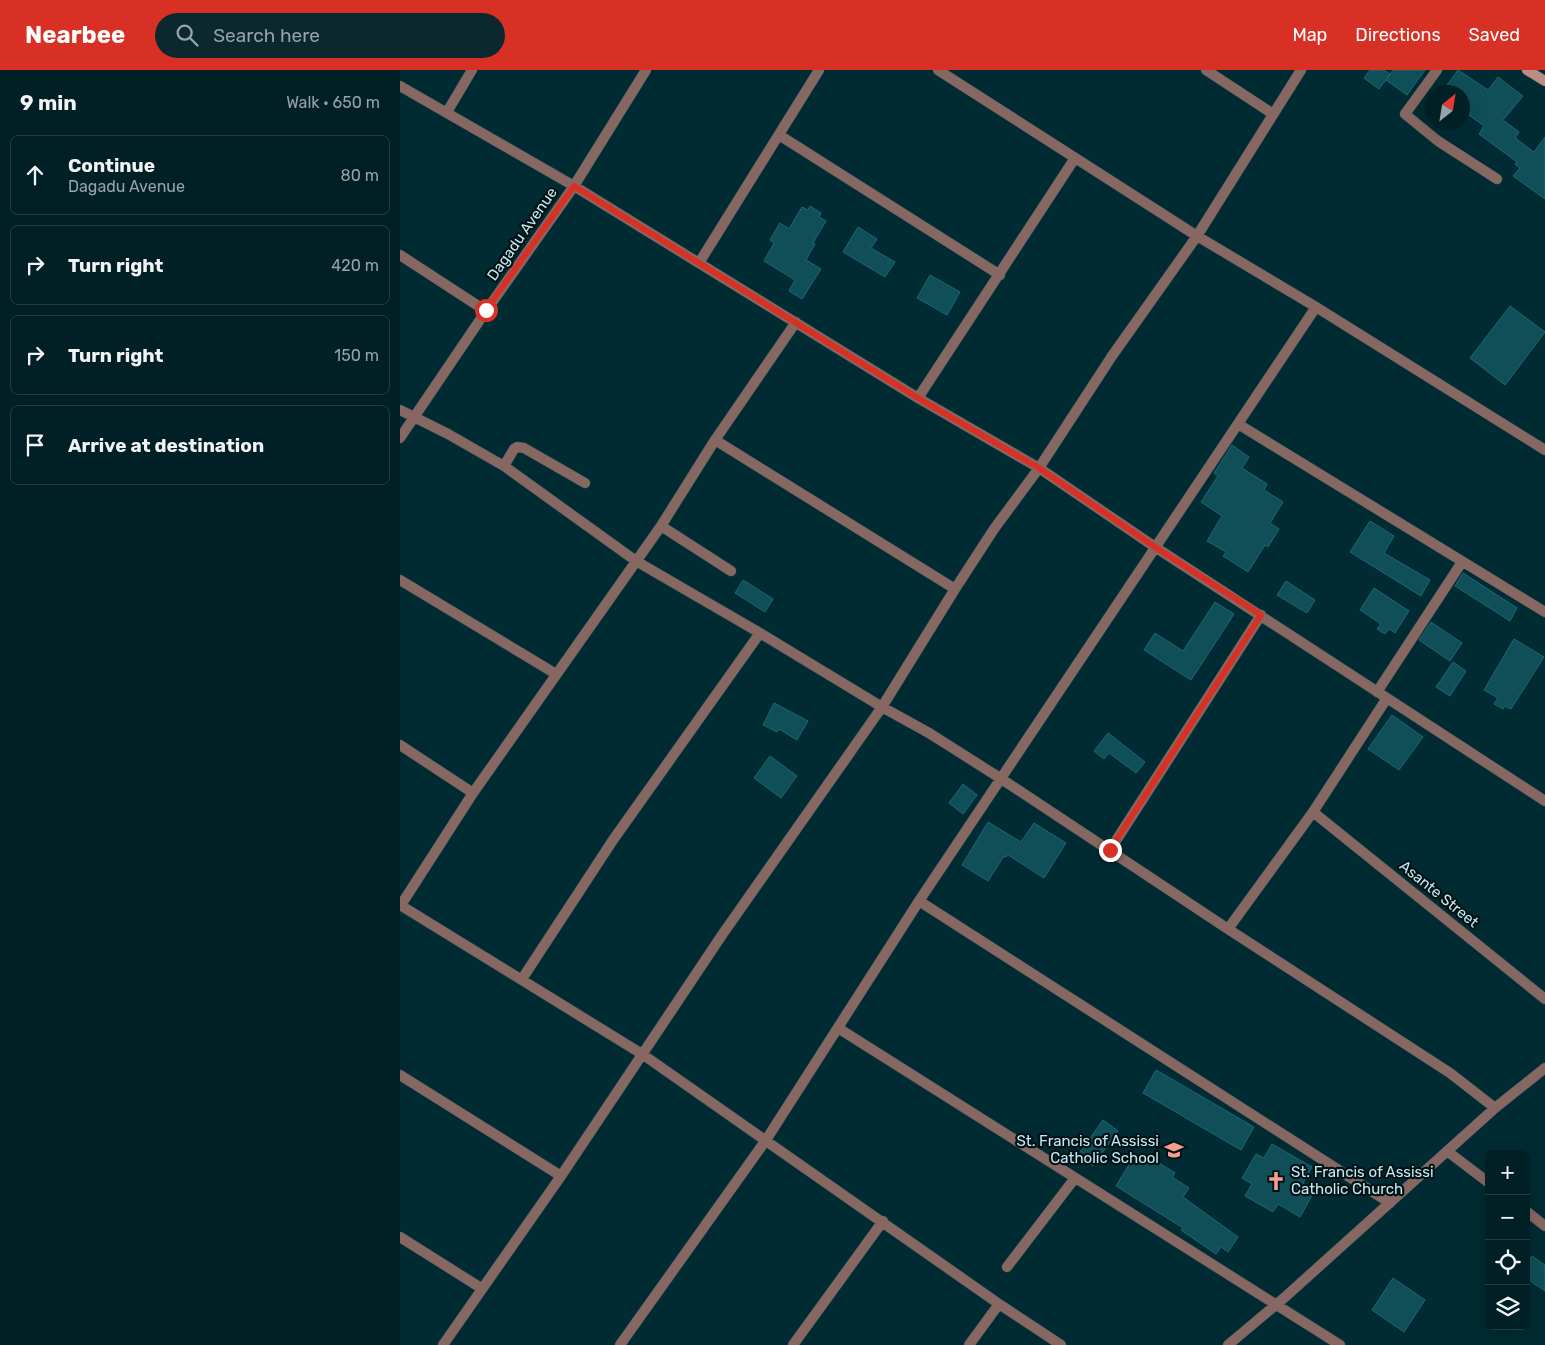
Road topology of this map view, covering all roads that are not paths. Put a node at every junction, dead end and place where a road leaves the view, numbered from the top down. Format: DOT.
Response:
graph roads {
  1 [pos="472,70"];
  2 [pos="646,70"];
  3 [pos="819,70"];
  4 [pos="938,70"];
  5 [pos="1206,70"];
  6 [pos="1301,70"];
  7 [pos="1437,70"];
  8 [pos="1527,70"];
  9 [pos="1545,81"];
  10 [pos="400,86"];
  11 [pos="447,112"];
  12 [pos="1273,114"];
  13 [pos="779,135"];
  14 [pos="1075,158"];
  15 [pos="1497,179"];
  16 [pos="574,186"];
  17 [pos="1197,236"];
  18 [pos="400,255"];
  19 [pos="699,263"];
  20 [pos="1000,275"];
  21 [pos="1316,307"];
  22 [pos="486,310"];
  23 [pos="796,322"];
  24 [pos="918,398"];
  25 [pos="400,410"];
  26 [pos="414,418"];
  27 [pos="1238,424"];
  28 [pos="400,438"];
  29 [pos="715,440"];
  30 [pos="1545,450"];
  31 [pos="504,466"];
  32 [pos="1039,468"];
  33 [pos="585,484"];
  34 [pos="662,526"];
  35 [pos="1155,547"];
  36 [pos="636,561"];
  37 [pos="1462,562"];
  38 [pos="731,571"];
  39 [pos="400,580"];
  40 [pos="954,589"];
  41 [pos="1545,612"];
  42 [pos="1261,615"];
  43 [pos="760,633"];
  44 [pos="556,674"];
  45 [pos="1377,692"];
  46 [pos="1387,698"];
  47 [pos="882,707"];
  48 [pos="400,745"];
  49 [pos="1000,778"];
  50 [pos="473,793"];
  51 [pos="1545,800"];
  52 [pos="1314,812"];
  53 [pos="1110,850"];
  54 [pos="919,901"];
  55 [pos="400,905"];
  56 [pos="1228,930"];
  57 [pos="522,980"];
  58 [pos="1545,999"];
  59 [pos="838,1028"];
  60 [pos="642,1054"];
  61 [pos="1545,1068"];
  62 [pos="400,1076"];
  63 [pos="1496,1108"];
  64 [pos="766,1140"];
  65 [pos="1447,1151"];
  66 [pos="561,1176"];
  67 [pos="1075,1178"];
  68 [pos="1485,1180"];
  69 [pos="1390,1203"];
  70 [pos="1530,1214"];
  71 [pos="883,1221"];
  72 [pos="1545,1226"];
  73 [pos="400,1237"];
  74 [pos="1007,1267"];
  75 [pos="481,1288"];
  76 [pos="1000,1304"];
  77 [pos="1276,1305"];
  78 [pos="443,1345"];
  79 [pos="620,1345"];
  80 [pos="793,1345"];
  81 [pos="969,1345"];
  82 [pos="1061,1345"];
  83 [pos="1228,1345"];
  84 [pos="1340,1345"];
  1 -- 11 [label="street"];
  2 -- 16 [label="street, Dagadu Avenue"];
  3 -- 13 [label="street"];
  4 -- 14 [label="street"];
  5 -- 12 [label="street"];
  6 -- 12 [label="street"];
  7 -- 15 [label="street"];
  8 -- 9 [label="main road"];
  10 -- 11 [label="street"];
  11 -- 16 [label="street"];
  12 -- 17 [label="street"];
  13 -- 19 [label="street"];
  13 -- 20 [label="street"];
  14 -- 17 [label="street"];
  14 -- 20 [label="street"];
  16 -- 19 [label="street"];
  16 -- 22 [label="street, Dagadu Avenue"];
  17 -- 21 [label="street"];
  17 -- 32 [label="street"];
  18 -- 22 [label="street"];
  19 -- 23 [label="street"];
  20 -- 24 [label="street"];
  21 -- 27 [label="street"];
  21 -- 30 [label="street"];
  22 -- 26 [label="street, Dagadu Avenue"];
  23 -- 24 [label="street"];
  23 -- 29 [label="street"];
  24 -- 32 [label="street"];
  25 -- 26 [label="street"];
  26 -- 28 [label="street, Dagadu Avenue"];
  26 -- 31 [label="street"];
  27 -- 35 [label="street"];
  27 -- 37 [label="street"];
  29 -- 34 [label="street"];
  29 -- 40 [label="street"];
  31 -- 33 [label="street"];
  31 -- 36 [label="street"];
  32 -- 35 [label="street"];
  32 -- 40 [label="street"];
  34 -- 36 [label="street"];
  34 -- 38 [label="street"];
  35 -- 42 [label="street"];
  35 -- 49 [label="street"];
  36 -- 43 [label="street"];
  36 -- 44 [label="street"];
  37 -- 41 [label="street"];
  37 -- 45 [label="street"];
  39 -- 44 [label="street"];
  40 -- 47 [label="street"];
  42 -- 45 [label="street"];
  42 -- 53 [label="street"];
  43 -- 47 [label="street"];
  43 -- 57 [label="street"];
  44 -- 50 [label="street"];
  45 -- 46 [label="street"];
  46 -- 51 [label="street"];
  46 -- 52 [label="street"];
  47 -- 49 [label="street"];
  47 -- 60 [label="street"];
  48 -- 50 [label="street"];
  49 -- 53 [label="street"];
  49 -- 54 [label="street"];
  50 -- 55 [label="street"];
  52 -- 56 [label="street"];
  52 -- 58 [label="street, Asante Street"];
  53 -- 56 [label="street"];
  54 -- 59 [label="street"];
  54 -- 69 [label="street"];
  55 -- 57 [label="street"];
  56 -- 63 [label="street"];
  57 -- 60 [label="street"];
  59 -- 64 [label="street"];
  59 -- 67 [label="street"];
  60 -- 64 [label="street"];
  60 -- 66 [label="street"];
  61 -- 63 [label="street"];
  62 -- 66 [label="street"];
  63 -- 65 [label="street"];
  64 -- 71 [label="street"];
  64 -- 79 [label="street"];
  65 -- 68 [label="street"];
  65 -- 69 [label="street"];
  66 -- 75 [label="street"];
  67 -- 74 [label="street"];
  67 -- 77 [label="street"];
  69 -- 77 [label="street"];
  70 -- 72 [label="street"];
  71 -- 76 [label="street"];
  71 -- 80 [label="street"];
  73 -- 75 [label="street"];
  75 -- 78 [label="street"];
  76 -- 81 [label="street"];
  76 -- 82 [label="street"];
  77 -- 83 [label="street"];
  77 -- 84 [label="street"];
}
